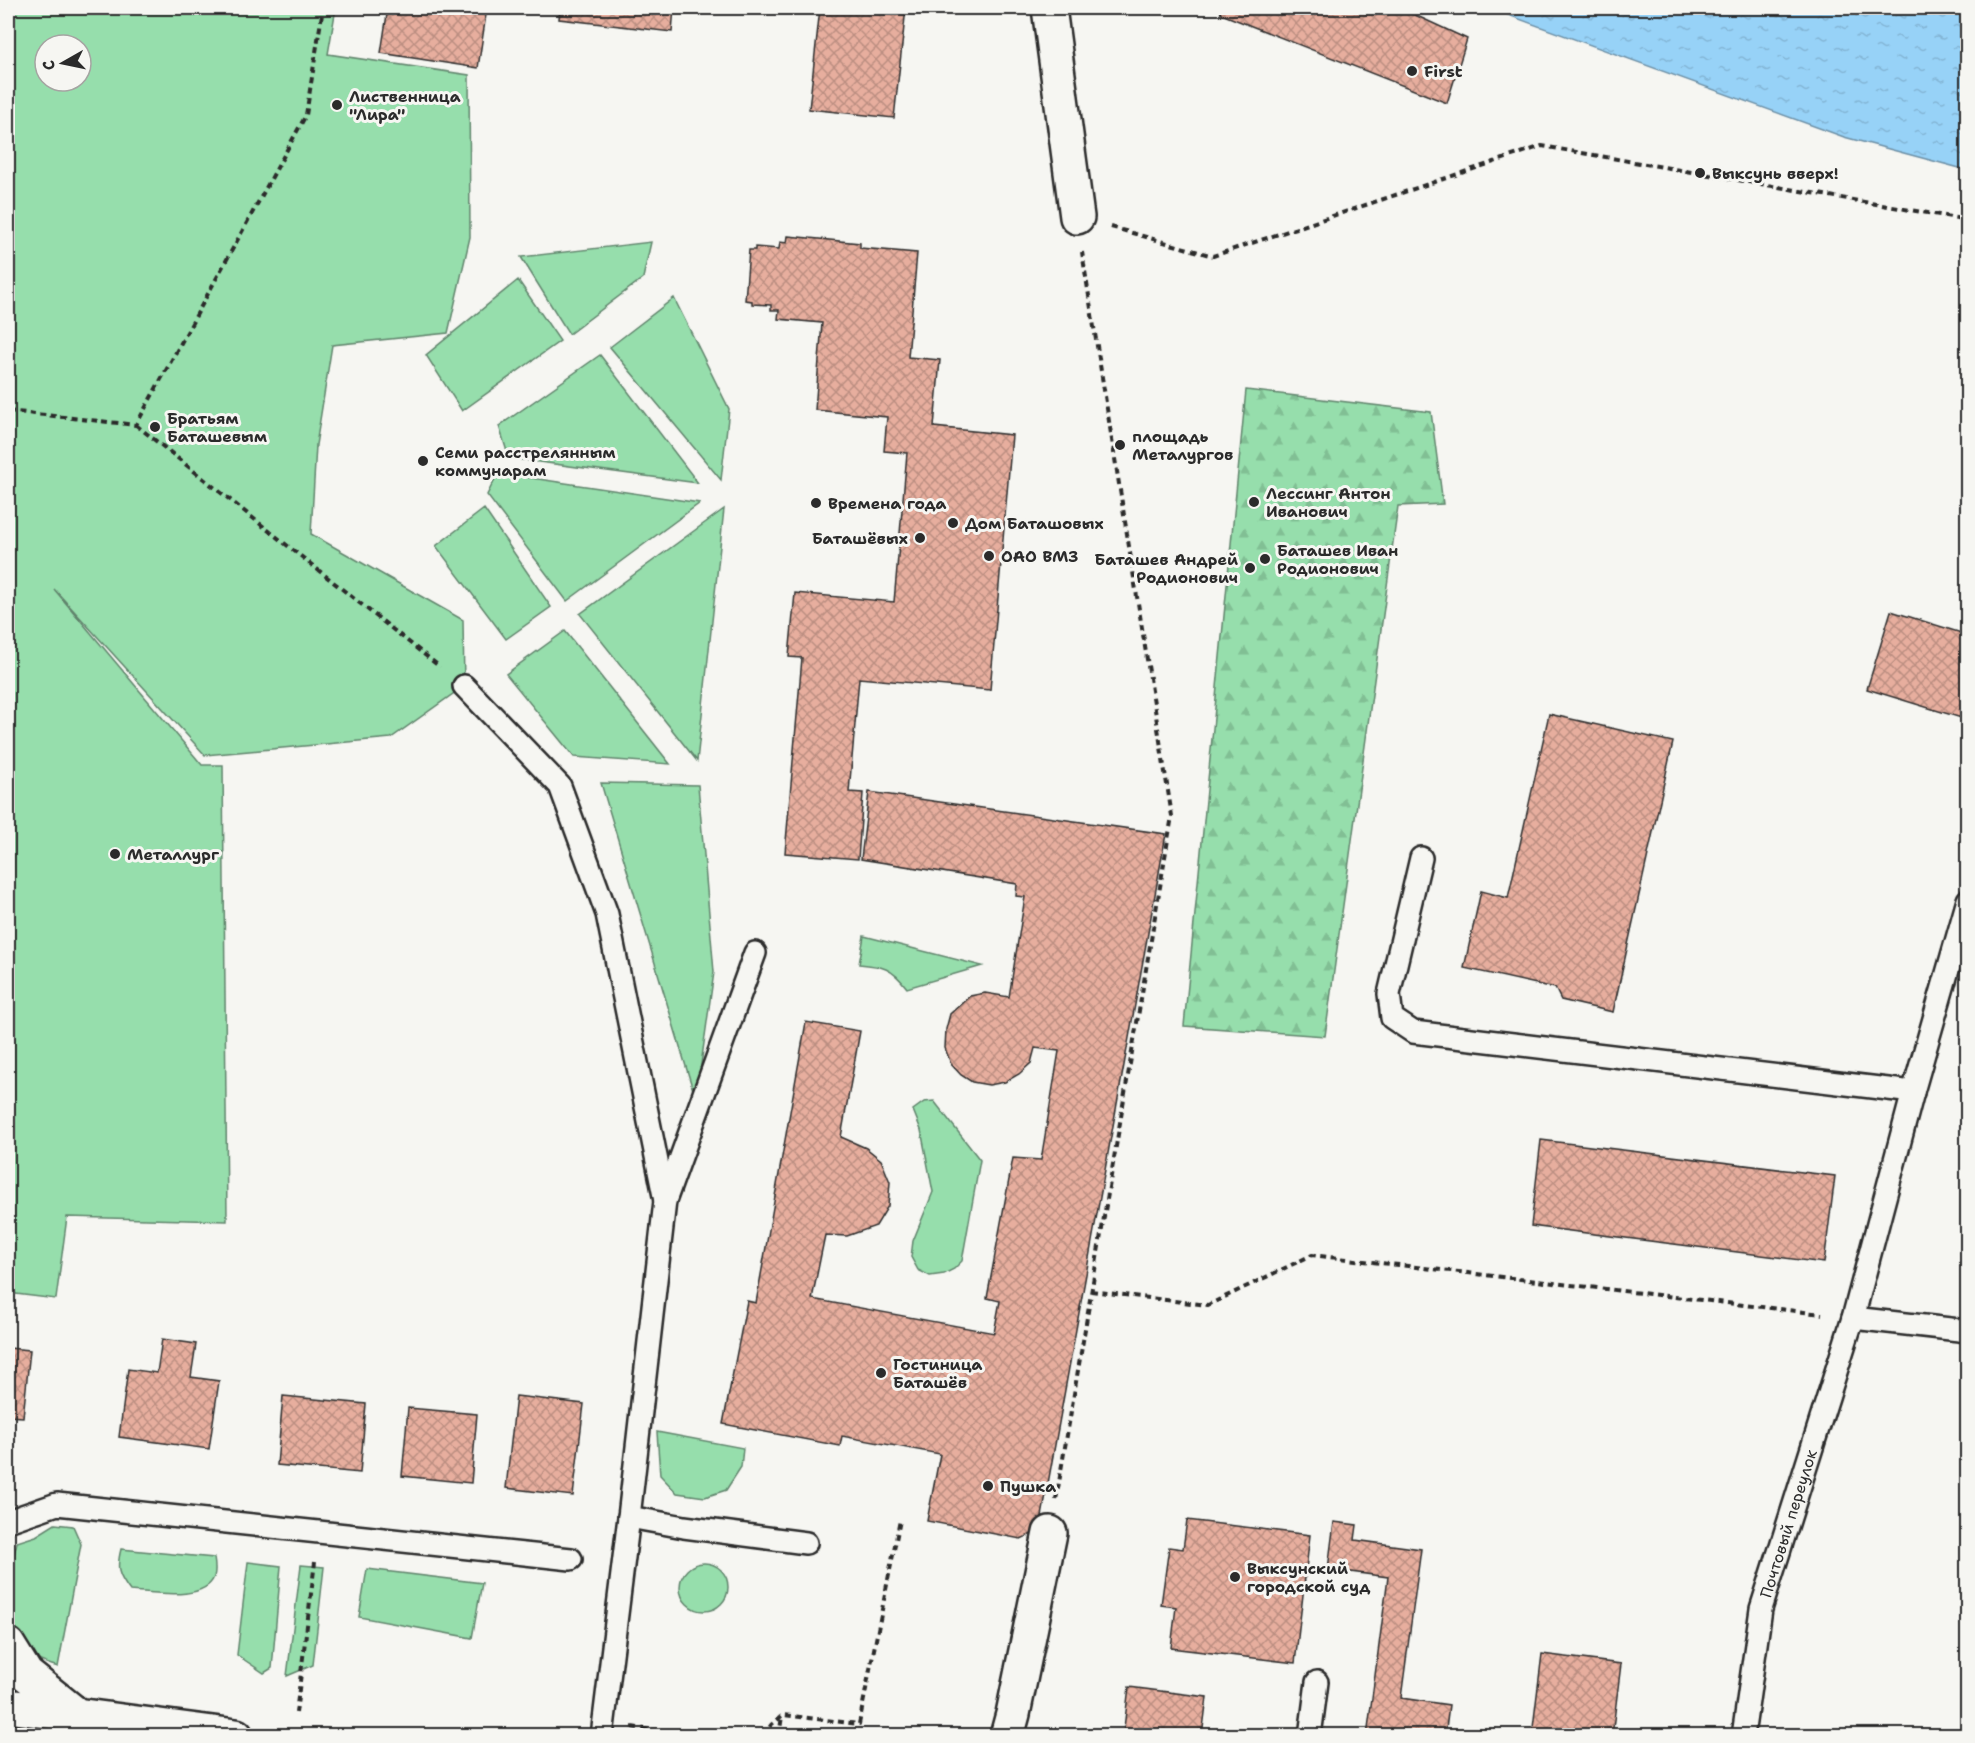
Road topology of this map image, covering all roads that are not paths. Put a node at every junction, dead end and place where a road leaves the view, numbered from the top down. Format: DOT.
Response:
graph roads {
  1 [pos="1049,8"];
  2 [pos="1077,217"];
  3 [pos="464,687"];
  4 [pos="1421,858"];
  5 [pos="1968,900"];
  6 [pos="755,953"];
  7 [pos="1913,1092"];
  8 [pos="665,1201"];
  9 [pos="1852,1317"];
  10 [pos="1968,1331"];
  11 [pos="629,1517"];
  12 [pos="8,1521"];
  13 [pos="1050,1533"];
  14 [pos="806,1543"];
  15 [pos="571,1559"];
  16 [pos="8,1645"];
  17 [pos="1317,1682"];
  18 [pos="8,1706"];
  19 [pos="77,1716"];
  20 [pos="603,1729"];
  21 [pos="236,1736"];
  22 [pos="1007,1736"];
  23 [pos="1310,1736"];
  24 [pos="1743,1736"];
  1 -- 2 [label="street"];
  3 -- 8 [label="lane"];
  4 -- 7 [label="lane"];
  5 -- 7 [label="lane, Почтовый переулок"];
  6 -- 8 [label="lane"];
  7 -- 9 [label="lane, Почтовый переулок"];
  8 -- 11 [label="lane"];
  9 -- 10 [label="lane"];
  9 -- 24 [label="lane, Почтовый переулок"];
  11 -- 14 [label="lane"];
  11 -- 20 [label="lane"];
  12 -- 15 [label="lane"];
  13 -- 22 [label="street"];
  16 -- 19 [label="street"];
  17 -- 23 [label="lane"];
  18 -- 19 [label="street"];
  19 -- 21 [label="street"];
}
